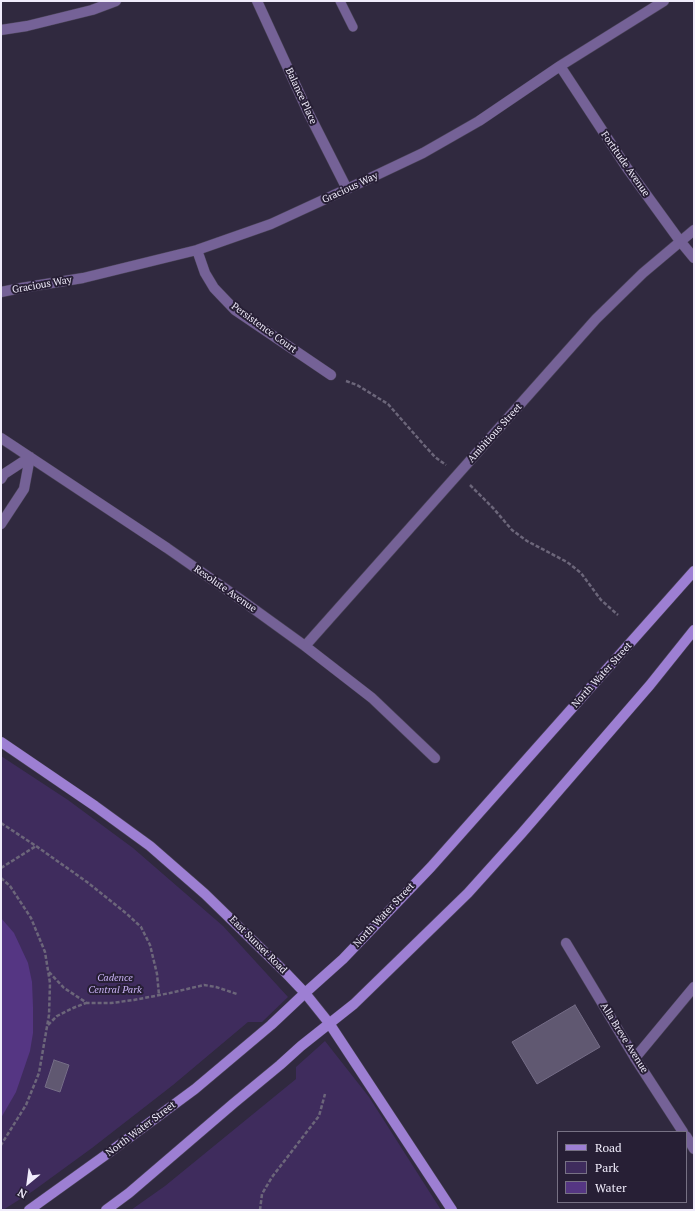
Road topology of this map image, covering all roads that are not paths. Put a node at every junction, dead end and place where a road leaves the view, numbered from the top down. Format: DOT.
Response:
graph roads {
  1 [pos="116,1"];
  2 [pos="258,1"];
  3 [pos="340,1"];
  4 [pos="664,1"];
  5 [pos="353,28"];
  6 [pos="1,30"];
  7 [pos="560,66"];
  8 [pos="347,190"];
  9 [pos="694,230"];
  10 [pos="680,241"];
  11 [pos="197,250"];
  12 [pos="694,258"];
  13 [pos="1,292"];
  14 [pos="331,374"];
  15 [pos="1,438"];
  16 [pos="30,457"];
  17 [pos="1,479"];
  18 [pos="1,524"];
  19 [pos="694,571"];
  20 [pos="694,630"];
  21 [pos="305,646"];
  22 [pos="1,742"];
  23 [pos="435,758"];
  24 [pos="566,944"];
  25 [pos="694,987"];
  26 [pos="305,993"];
  27 [pos="330,1023"];
  28 [pos="636,1058"];
  29 [pos="682,1131"];
  30 [pos="687,1138"];
  31 [pos="694,1149"];
  32 [pos="29,1210"];
  33 [pos="106,1210"];
  34 [pos="452,1210"];
  1 -- 6 [label="street"];
  2 -- 8 [label="street, Balance Place"];
  3 -- 5 [label="lane"];
  4 -- 7 [label="street, Gracious Way"];
  7 -- 8 [label="street, Gracious Way"];
  7 -- 10 [label="street, Fortitude Avenue"];
  8 -- 11 [label="street, Gracious Way"];
  9 -- 10 [label="street, Ambitious Street"];
  10 -- 12 [label="street, Fortitude Avenue"];
  10 -- 21 [label="street, Ambitious Street"];
  11 -- 13 [label="street, Gracious Way"];
  11 -- 14 [label="street, Persistence Court"];
  15 -- 16 [label="street, Resolute Avenue"];
  16 -- 17 [label="street"];
  16 -- 18 [label="street"];
  16 -- 21 [label="street, Resolute Avenue"];
  19 -- 26 [label="main road, North Water Street"];
  20 -- 27 [label="main road"];
  21 -- 23 [label="street, Resolute Avenue"];
  22 -- 26 [label="main road, East Sunset Road"];
  24 -- 28 [label="street, Alla Breve Avenue"];
  25 -- 28 [label="street"];
  26 -- 27 [label="main road, East Sunset Road"];
  26 -- 32 [label="main road, North Water Street"];
  27 -- 33 [label="main road"];
  27 -- 34 [label="main road, East Sunset Road"];
  28 -- 29 [label="street, Alla Breve Avenue"];
  30 -- 31 [label="street"];
}
